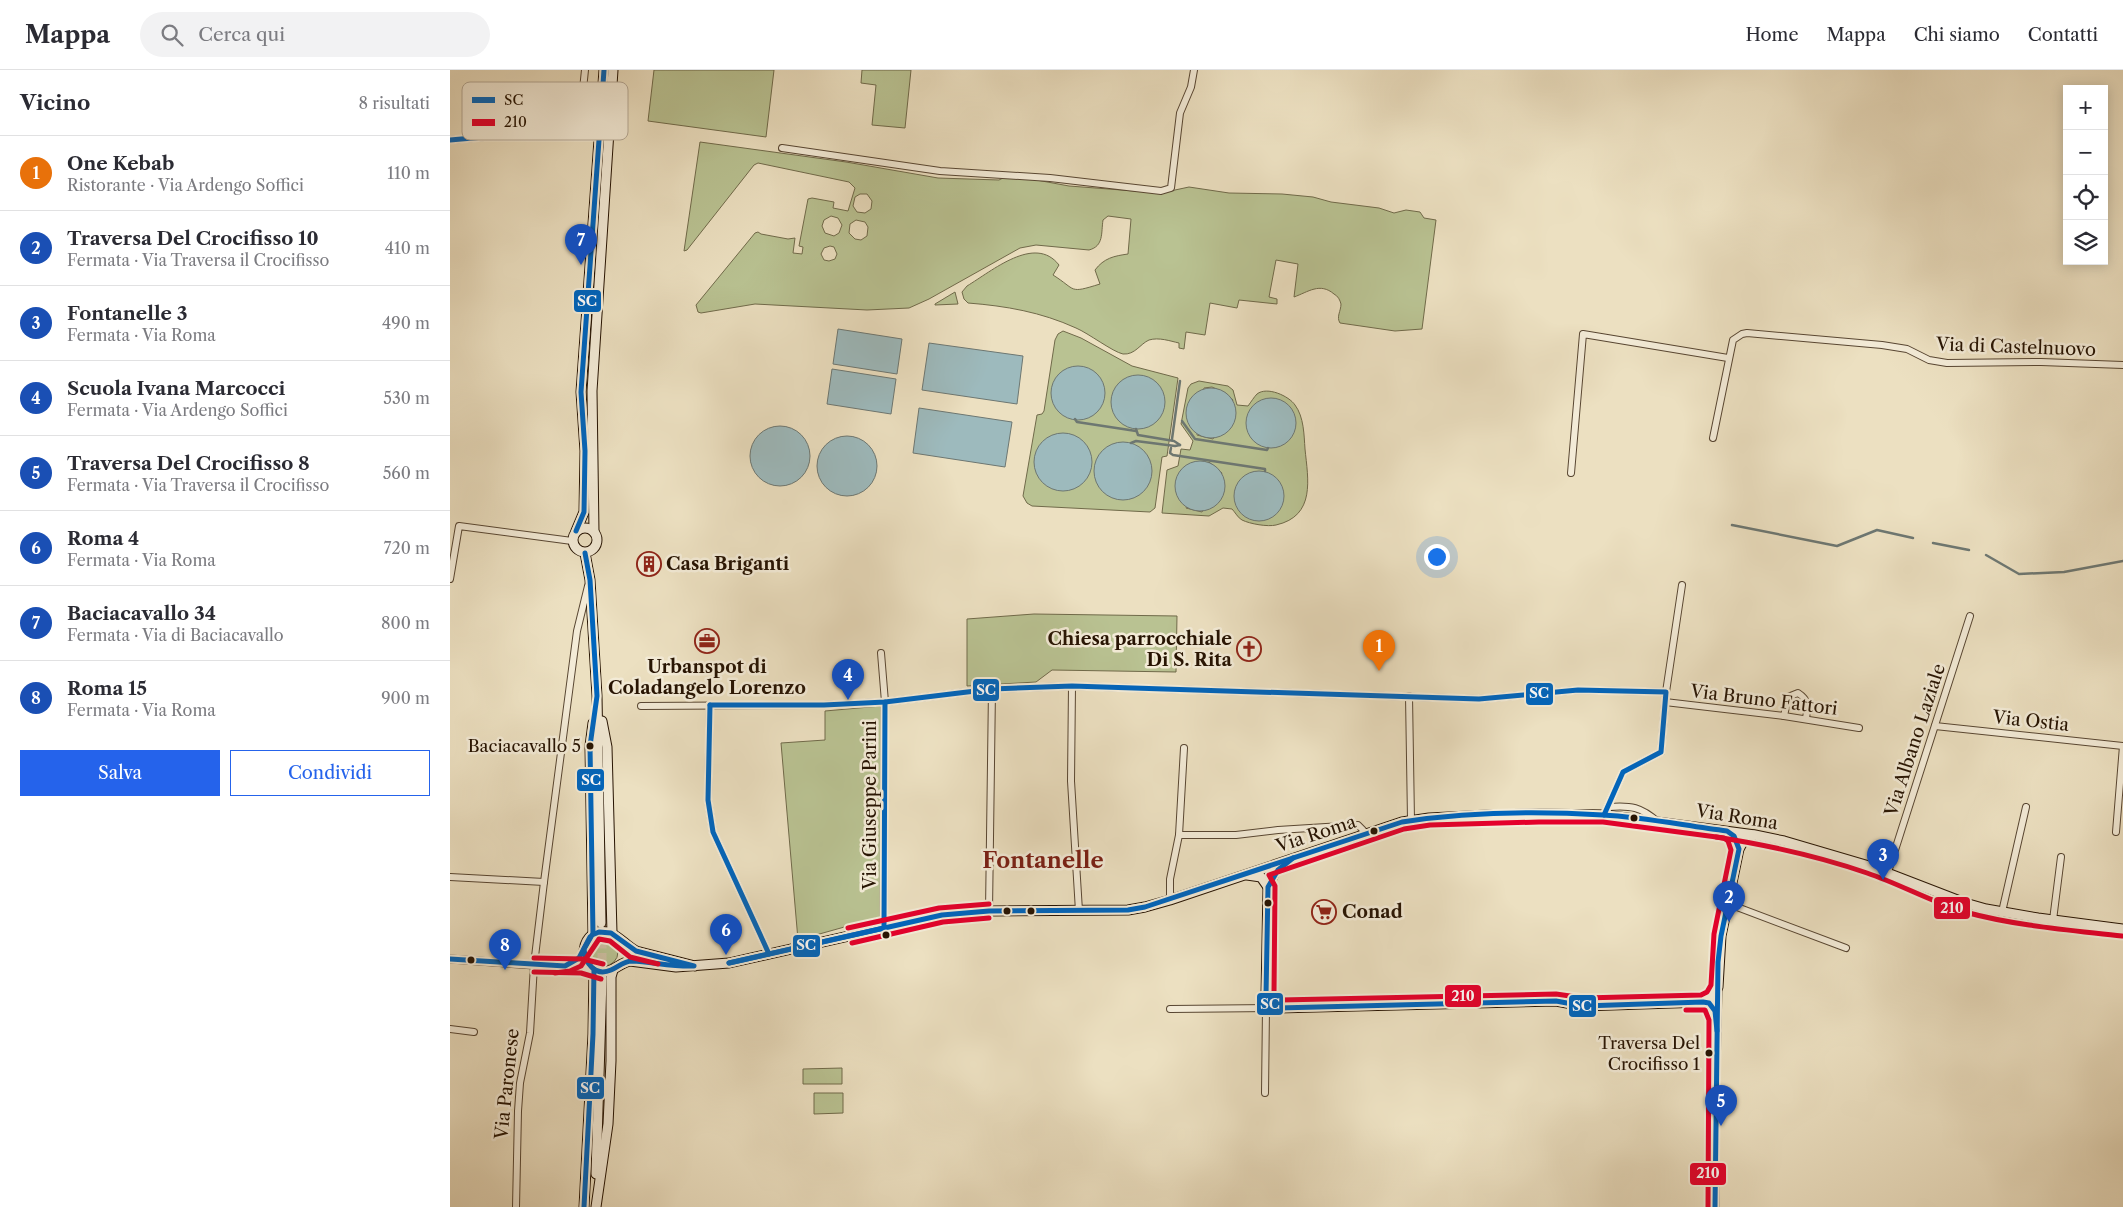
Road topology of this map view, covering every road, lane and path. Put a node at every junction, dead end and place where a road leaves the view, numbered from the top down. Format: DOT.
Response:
graph roads {
  1 [pos="1194,70"];
  2 [pos="599,140"];
  3 [pos="610,140"];
  4 [pos="782,148"];
  5 [pos="1728,358"];
  6 [pos="2123,365"];
  7 [pos="1713,438"];
  8 [pos="1571,473"];
  9 [pos="576,531"];
  10 [pos="594,532"];
  11 [pos="572,542"];
  12 [pos="585,553"];
  13 [pos="450,578"];
  14 [pos="590,580"];
  15 [pos="1682,585"];
  16 [pos="1970,616"];
  17 [pos="881,653"];
  18 [pos="1072,686"];
  19 [pos="992,689"];
  20 [pos="1666,692"];
  21 [pos="597,696"];
  22 [pos="1409,696"];
  23 [pos="885,702"];
  24 [pos="1664,702"];
  25 [pos="710,705"];
  26 [pos="641,706"];
  27 [pos="1784,716"];
  28 [pos="1806,718"];
  29 [pos="1935,726"];
  30 [pos="1859,728"];
  31 [pos="2123,746"];
  32 [pos="1184,748"];
  33 [pos="2026,807"];
  34 [pos="1606,811"];
  35 [pos="1411,820"];
  36 [pos="1727,831"];
  37 [pos="2116,832"];
  38 [pos="1178,835"];
  39 [pos="1755,835"];
  40 [pos="1365,836"];
  41 [pos="1739,849"];
  42 [pos="2061,857"];
  43 [pos="1293,858"];
  44 [pos="1888,872"];
  45 [pos="1242,875"];
  46 [pos="450,876"];
  47 [pos="544,882"];
  48 [pos="1268,887"];
  49 [pos="1170,900"];
  50 [pos="1729,904"];
  51 [pos="1079,910"];
  52 [pos="989,911"];
  53 [pos="2002,912"];
  54 [pos="2053,920"];
  55 [pos="602,923"];
  56 [pos="884,928"];
  57 [pos="2123,929"];
  58 [pos="612,933"];
  59 [pos="594,934"];
  60 [pos="621,942"];
  61 [pos="1846,948"];
  62 [pos="583,954"];
  63 [pos="769,954"];
  64 [pos="450,959"];
  65 [pos="534,966"];
  66 [pos="565,966"];
  67 [pos="695,966"];
  68 [pos="616,968"];
  69 [pos="593,969"];
  70 [pos="602,978"];
  71 [pos="1718,987"];
  72 [pos="1266,995"];
  73 [pos="1703,1002"];
  74 [pos="1253,1008"];
  75 [pos="1266,1008"];
  76 [pos="1278,1008"];
  77 [pos="1170,1009"];
  78 [pos="1717,1020"];
  79 [pos="450,1029"];
  80 [pos="474,1032"];
  81 [pos="1265,1093"];
  82 [pos="597,1124"];
  83 [pos="516,1207"];
  84 [pos="585,1207"];
  85 [pos="596,1207"];
  86 [pos="1715,1207"];
  1 -- 4 [label="street"];
  2 -- 9 [label="main road"];
  3 -- 10 [label="main road"];
  5 -- 6 [label="street, Via di Castelnuovo"];
  5 -- 7 [label="street"];
  5 -- 8 [label="street"];
  9 -- 10 [label="main road"];
  9 -- 11 [label="main road"];
  10 -- 12 [label="main road"];
  11 -- 12 [label="main road"];
  11 -- 13 [label="street"];
  12 -- 14 [label="main road"];
  14 -- 21 [label="main road"];
  14 -- 47 [label="street, Via Paronese"];
  15 -- 20 [label="street"];
  16 -- 29 [label="street, Via Albano Laziale"];
  17 -- 23 [label="street, Via Giuseppe Parini"];
  18 -- 19 [label="street"];
  18 -- 22 [label="street"];
  18 -- 51 [label="street"];
  19 -- 23 [label="street"];
  19 -- 52 [label="street"];
  20 -- 22 [label="street"];
  20 -- 24 [label="street"];
  21 -- 55 [label="main road"];
  21 -- 58 [label="main road"];
  21 -- 59 [label="main road"];
  22 -- 35 [label="street"];
  23 -- 25 [label="street"];
  23 -- 56 [label="street, Via Giuseppe Parini"];
  24 -- 27 [label="street, Via Bruno Fattori"];
  24 -- 34 [label="street"];
  25 -- 26 [label="street"];
  25 -- 63 [label="street"];
  27 -- 28 [label="street, Via Bruno Fattori"];
  27 -- 28 [label="street"];
  28 -- 30 [label="street, Via Bruno Fattori"];
  29 -- 31 [label="street, Via Ostia"];
  29 -- 44 [label="street, Via Albano Laziale"];
  31 -- 37 [label="street"];
  32 -- 38 [label="street"];
  33 -- 53 [label="street"];
  34 -- 35 [label="main road, Via Roma"];
  34 -- 36 [label="main road, Via Roma"];
  35 -- 40 [label="main road, Via Roma"];
  36 -- 39 [label="main road, Via Roma"];
  36 -- 41 [label="main road"];
  38 -- 40 [label="street"];
  38 -- 49 [label="street"];
  39 -- 41 [label="main road"];
  39 -- 44 [label="main road, Via Roma"];
  40 -- 43 [label="main road, Via Roma"];
  41 -- 50 [label="main road"];
  42 -- 54 [label="street"];
  43 -- 45 [label="main road, Via Roma"];
  43 -- 48 [label="main road"];
  44 -- 53 [label="main road, Via Roma"];
  45 -- 48 [label="main road"];
  45 -- 49 [label="main road, Via Roma"];
  46 -- 47 [label="street"];
  47 -- 65 [label="street, Via Paronese"];
  48 -- 72 [label="main road"];
  49 -- 51 [label="main road, Via Roma"];
  50 -- 61 [label="street"];
  50 -- 71 [label="main road"];
  51 -- 52 [label="main road, Via Roma"];
  52 -- 56 [label="main road, Via Roma"];
  53 -- 54 [label="main road, Via Roma"];
  54 -- 57 [label="main road, Via Roma"];
  56 -- 63 [label="main road, Via Roma"];
  58 -- 59 [label="main road"];
  58 -- 60 [label="main road, Via Roma"];
  59 -- 62 [label="main road"];
  60 -- 67 [label="main road, Via Roma"];
  60 -- 68 [label="main road"];
  62 -- 66 [label="street"];
  62 -- 69 [label="main road"];
  63 -- 67 [label="main road, Via Roma"];
  64 -- 65 [label="street, Via Roma"];
  65 -- 66 [label="street, Via Roma"];
  65 -- 83 [label="street, Via Paronese"];
  66 -- 69 [label="street, Via Roma"];
  67 -- 68 [label="main road, Via Roma"];
  68 -- 69 [label="main road, Via Roma"];
  68 -- 85 [label="main road"];
  69 -- 84 [label="main road"];
  70 -- 82 [label="main road"];
  71 -- 73 [label="main road"];
  71 -- 78 [label="street"];
  72 -- 74 [label="street"];
  72 -- 76 [label="main road"];
  73 -- 76 [label="main road"];
  73 -- 78 [label="street"];
  74 -- 75 [label="street"];
  74 -- 77 [label="street"];
  75 -- 76 [label="street"];
  75 -- 81 [label="street"];
  78 -- 86 [label="street"];
  79 -- 80 [label="street"];
  82 -- 84 [label="main road"];
  82 -- 85 [label="main road"];
}
